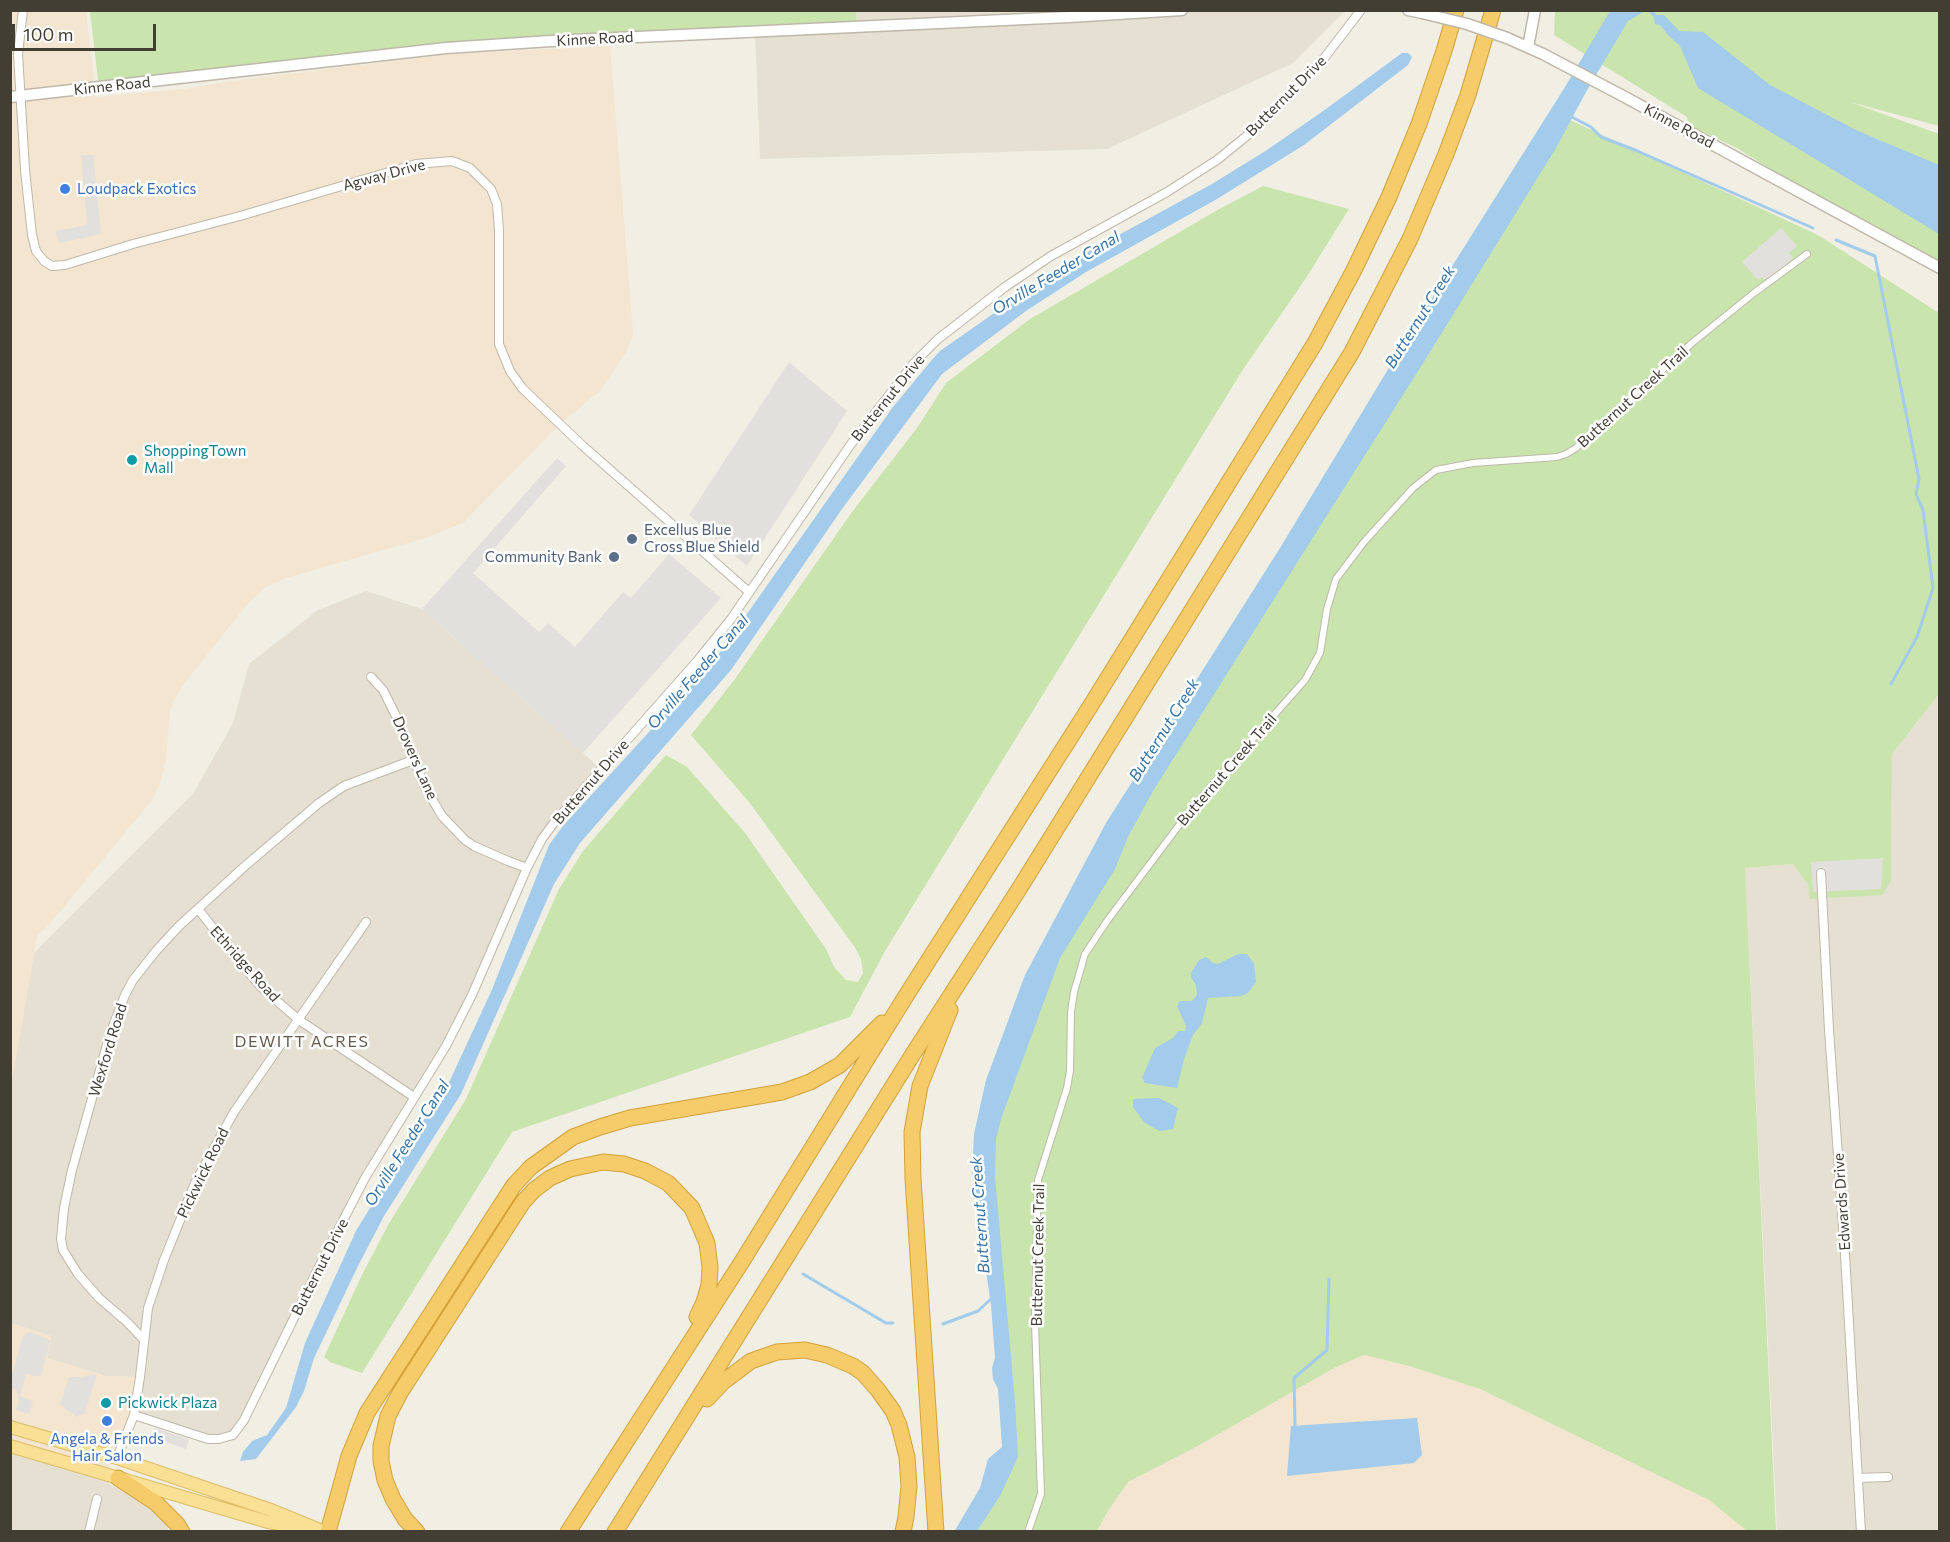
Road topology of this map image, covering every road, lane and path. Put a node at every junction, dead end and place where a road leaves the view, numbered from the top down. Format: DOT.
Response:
graph roads {
  1 [pos="23,10"];
  2 [pos="1182,10"];
  3 [pos="1361,10"];
  4 [pos="1408,10"];
  5 [pos="1456,10"];
  6 [pos="1493,10"];
  7 [pos="1535,10"];
  8 [pos="1528,47"];
  9 [pos="15,96"];
  10 [pos="1807,254"];
  11 [pos="1940,268"];
  12 [pos="749,592"];
  13 [pos="371,677"];
  14 [pos="413,760"];
  15 [pos="527,868"];
  16 [pos="1821,873"];
  17 [pos="198,909"];
  18 [pos="366,922"];
  19 [pos="964,977"];
  20 [pos="904,999"];
  21 [pos="299,1020"];
  22 [pos="414,1097"];
  23 [pos="144,1340"];
  24 [pos="674,1366"];
  25 [pos="134,1415"];
  26 [pos="683,1425"];
  27 [pos="10,1427"];
  28 [pos="10,1446"];
  29 [pos="117,1458"];
  30 [pos="103,1473"];
  31 [pos="1888,1477"];
  32 [pos="118,1478"];
  33 [pos="1858,1478"];
  34 [pos="97,1499"];
  35 [pos="88,1532"];
  36 [pos="182,1532"];
  37 [pos="325,1532"];
  38 [pos="417,1532"];
  39 [pos="568,1532"];
  40 [pos="615,1532"];
  41 [pos="903,1532"];
  42 [pos="936,1532"];
  43 [pos="1028,1532"];
  44 [pos="1861,1532"];
  1 -- 9 [label="street"];
  2 -- 9 [label="street, Kinne Road"];
  3 -- 12 [label="street, Butternut Drive"];
  4 -- 8 [label="street, Kinne Road, bridge"];
  5 -- 20 [label="highway"];
  6 -- 19 [label="highway"];
  7 -- 8 [label="street"];
  8 -- 11 [label="street, Kinne Road"];
  9 -- 12 [label="street, Agway Drive"];
  10 -- 43 [label="street, Butternut Creek Trail"];
  12 -- 15 [label="street, Butternut Drive"];
  13 -- 14 [label="street, Drovers Lane"];
  14 -- 15 [label="street, Drovers Lane"];
  14 -- 17 [label="street, Wexford Road"];
  15 -- 22 [label="street, Butternut Drive"];
  16 -- 33 [label="street, Edwards Drive"];
  17 -- 21 [label="street, Ethridge Road"];
  17 -- 23 [label="street, Wexford Road"];
  18 -- 21 [label="street, Pickwick Road"];
  19 -- 26 [label="highway"];
  19 -- 42 [label="highway"];
  20 -- 24 [label="highway"];
  20 -- 37 [label="highway"];
  21 -- 22 [label="street, Ethridge Road"];
  21 -- 23 [label="street, Pickwick Road"];
  22 -- 25 [label="street, Butternut Drive"];
  23 -- 25 [label="street, Pickwick Road"];
  24 -- 38 [label="highway"];
  24 -- 39 [label="highway"];
  25 -- 29 [label="street, Pickwick Road"];
  26 -- 40 [label="highway"];
  26 -- 41 [label="highway"];
  27 -- 29 [label="main road"];
  28 -- 30 [label="main road"];
  29 -- 30 [label="main road"];
  29 -- 37 [label="main road"];
  30 -- 32 [label="main road"];
  31 -- 33 [label="street"];
  32 -- 36 [label="highway"];
  32 -- 37 [label="main road"];
  33 -- 44 [label="street, Edwards Drive"];
  34 -- 35 [label="street"];
}
